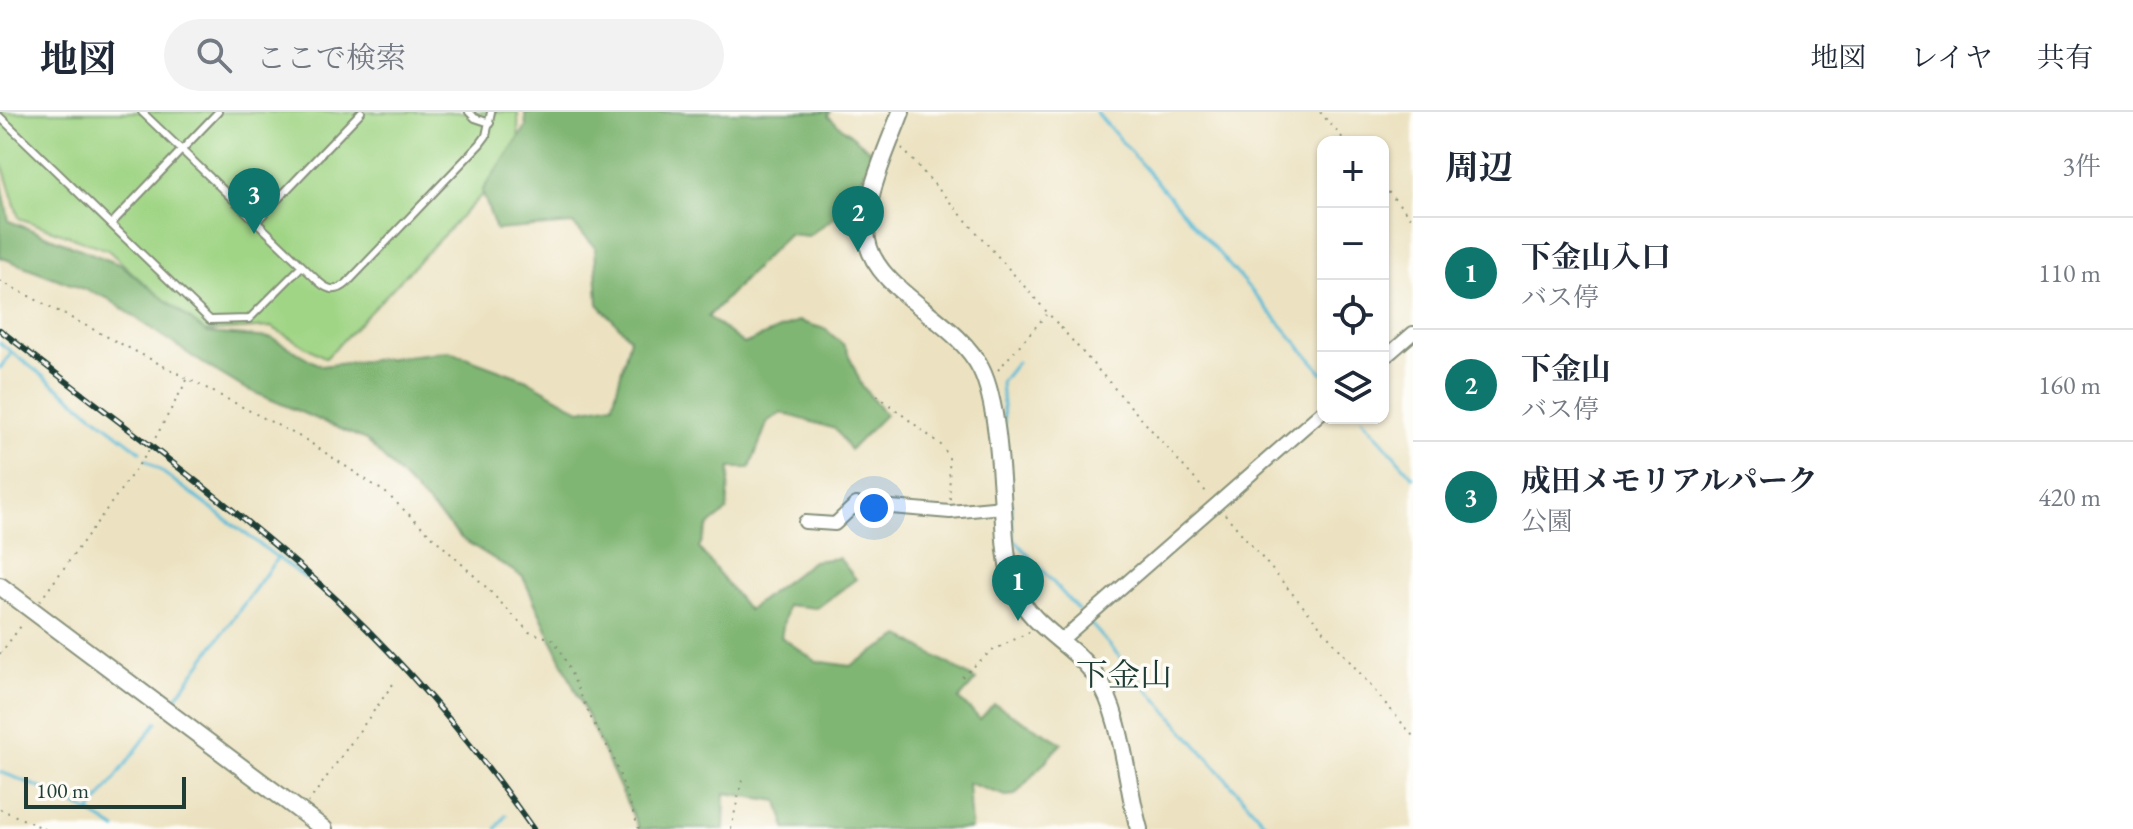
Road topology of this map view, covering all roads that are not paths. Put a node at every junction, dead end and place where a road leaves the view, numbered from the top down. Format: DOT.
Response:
graph roads {
  1 [pos="142,112"];
  2 [pos="218,112"];
  3 [pos="361,112"];
  4 [pos="469,112"];
  5 [pos="491,112"];
  6 [pos="901,112"];
  7 [pos="0,117"];
  8 [pos="490,123"];
  9 [pos="182,150"];
  10 [pos="256,222"];
  11 [pos="111,224"];
  12 [pos="302,266"];
  13 [pos="1413,333"];
  14 [pos="1389,354"];
  15 [pos="1317,416"];
  16 [pos="1003,507"];
  17 [pos="805,522"];
  18 [pos="0,586"];
  19 [pos="1059,642"];
  20 [pos="324,829"];
  21 [pos="1139,829"];
  1 -- 9 [label="lane"];
  2 -- 9 [label="lane"];
  3 -- 10 [label="lane"];
  4 -- 8 [label="lane"];
  5 -- 8 [label="lane"];
  6 -- 16 [label="street"];
  7 -- 11 [label="lane"];
  8 -- 12 [label="lane"];
  9 -- 10 [label="lane"];
  9 -- 11 [label="lane"];
  10 -- 12 [label="lane"];
  11 -- 12 [label="lane"];
  13 -- 14 [label="street"];
  15 -- 19 [label="street"];
  16 -- 17 [label="street"];
  16 -- 19 [label="street"];
  18 -- 20 [label="street"];
  19 -- 21 [label="street"];
}
